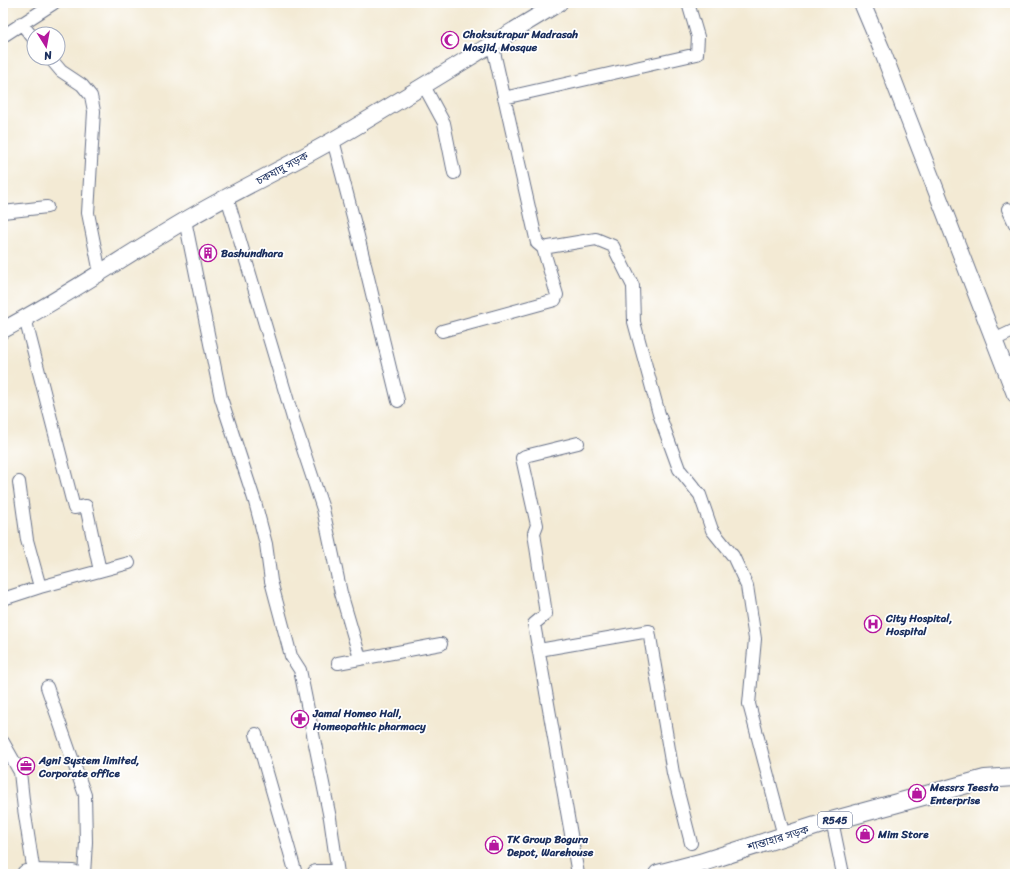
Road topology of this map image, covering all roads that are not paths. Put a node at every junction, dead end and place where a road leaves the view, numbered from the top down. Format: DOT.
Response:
graph roads {
  1 [pos="54,3"];
  2 [pos="559,3"];
  3 [pos="688,3"];
  4 [pos="862,3"];
  5 [pos="21,23"];
  6 [pos="26,29"];
  7 [pos="3,36"];
  8 [pos="492,43"];
  9 [pos="57,66"];
  10 [pos="424,86"];
  11 [pos="504,98"];
  12 [pos="333,140"];
  13 [pos="454,173"];
  14 [pos="227,197"];
  15 [pos="47,207"];
  16 [pos="1008,209"];
  17 [pos="3,212"];
  18 [pos="185,220"];
  19 [pos="1015,224"];
  20 [pos="543,248"];
  21 [pos="100,273"];
  22 [pos="25,318"];
  23 [pos="3,330"];
  24 [pos="442,330"];
  25 [pos="1015,330"];
  26 [pos="994,340"];
  27 [pos="1015,394"];
  28 [pos="398,401"];
  29 [pos="578,443"];
  30 [pos="19,482"];
  31 [pos="129,563"];
  32 [pos="100,571"];
  33 [pos="40,587"];
  34 [pos="3,599"];
  35 [pos="441,644"];
  36 [pos="539,650"];
  37 [pos="360,658"];
  38 [pos="338,663"];
  39 [pos="47,687"];
  40 [pos="256,734"];
  41 [pos="3,742"];
  42 [pos="1015,777"];
  43 [pos="832,821"];
  44 [pos="784,836"];
  45 [pos="691,843"];
  46 [pos="30,873"];
  47 [pos="73,874"];
  48 [pos="84,874"];
  49 [pos="296,874"];
  50 [pos="316,874"];
  51 [pos="333,874"];
  52 [pos="338,874"];
  53 [pos="578,874"];
  54 [pos="658,874"];
  55 [pos="843,874"];
  1 -- 5 [label="street"];
  2 -- 8 [label="street, চকযাদু সড়ক"];
  3 -- 11 [label="street"];
  4 -- 26 [label="street"];
  5 -- 6 [label="street"];
  5 -- 7 [label="street"];
  8 -- 10 [label="street, চকযাদু সড়ক"];
  8 -- 11 [label="street"];
  9 -- 21 [label="street"];
  10 -- 12 [label="street, চকযাদু সড়ক"];
  10 -- 13 [label="street"];
  11 -- 20 [label="street"];
  12 -- 14 [label="street, চকযাদু সড়ক"];
  12 -- 28 [label="street"];
  14 -- 18 [label="street, চকযাদু সড়ক"];
  14 -- 37 [label="street"];
  15 -- 17 [label="street"];
  16 -- 19 [label="street"];
  18 -- 21 [label="street, চকযাদু সড়ক"];
  18 -- 52 [label="street"];
  20 -- 24 [label="street"];
  20 -- 44 [label="street"];
  21 -- 22 [label="street, চকযাদু সড়ক"];
  22 -- 23 [label="street, চকযাদু সড়ক"];
  22 -- 32 [label="street"];
  25 -- 26 [label="street"];
  26 -- 27 [label="street"];
  29 -- 36 [label="street"];
  30 -- 33 [label="street"];
  31 -- 32 [label="street"];
  32 -- 33 [label="street"];
  33 -- 34 [label="street"];
  35 -- 37 [label="street"];
  36 -- 45 [label="street"];
  36 -- 53 [label="street"];
  37 -- 38 [label="street"];
  39 -- 48 [label="street"];
  40 -- 49 [label="street"];
  41 -- 46 [label="street"];
  42 -- 43 [label="main road, শান্তাহার সড়ক / R545"];
  43 -- 44 [label="main road, শান্তাহার সড়ক / R545"];
  43 -- 55 [label="street"];
  44 -- 54 [label="main road, শান্তাহার সড়ক / R545"];
  46 -- 47 [label="main road"];
  50 -- 51 [label="main road"];
}
